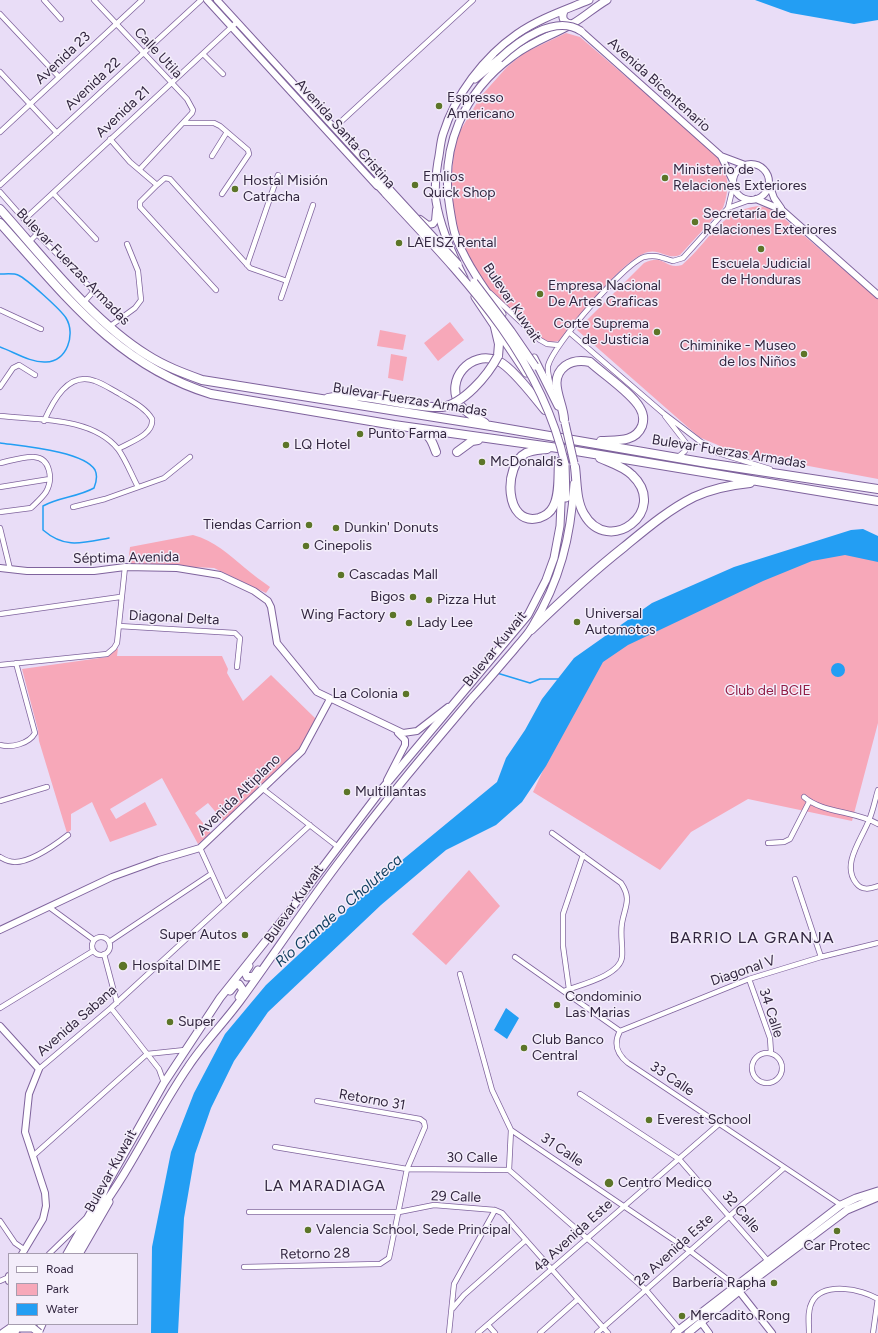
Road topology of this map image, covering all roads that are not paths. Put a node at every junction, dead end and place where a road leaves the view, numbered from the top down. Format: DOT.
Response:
graph roads {
  1 [pos="44,0"];
  2 [pos="94,0"];
  3 [pos="142,0"];
  4 [pos="202,0"];
  5 [pos="473,0"];
  6 [pos="589,0"];
  7 [pos="607,0"];
  8 [pos="213,1"];
  9 [pos="564,11"];
  10 [pos="0,14"];
  11 [pos="61,19"];
  12 [pos="546,19"];
  13 [pos="237,22"];
  14 [pos="116,24"];
  15 [pos="572,24"];
  16 [pos="232,27"];
  17 [pos="581,32"];
  18 [pos="555,34"];
  19 [pos="144,53"];
  20 [pos="203,54"];
  21 [pos="496,61"];
  22 [pos="0,72"];
  23 [pos="223,74"];
  24 [pos="59,77"];
  25 [pos="172,83"];
  26 [pos="468,84"];
  27 [pos="481,87"];
  28 [pos="30,104"];
  29 [pos="183,123"];
  30 [pos="334,128"];
  31 [pos="0,132"];
  32 [pos="227,132"];
  33 [pos="57,133"];
  34 [pos="110,139"];
  35 [pos="212,156"];
  36 [pos="721,156"];
  37 [pos="745,165"];
  38 [pos="140,169"];
  39 [pos="278,176"];
  40 [pos="377,180"];
  41 [pos="0,184"];
  42 [pos="733,184"];
  43 [pos="768,184"];
  44 [pos="157,185"];
  45 [pos="0,192"];
  46 [pos="388,192"];
  47 [pos="53,193"];
  48 [pos="222,194"];
  49 [pos="436,200"];
  50 [pos="753,200"];
  51 [pos="313,206"];
  52 [pos="728,208"];
  53 [pos="0,209"];
  54 [pos="782,210"];
  55 [pos="25,219"];
  56 [pos="0,223"];
  57 [pos="37,234"];
  58 [pos="96,239"];
  59 [pos="29,242"];
  60 [pos="127,244"];
  61 [pos="247,265"];
  62 [pos="287,282"];
  63 [pos="467,284"];
  64 [pos="480,284"];
  65 [pos="216,290"];
  66 [pos="93,292"];
  67 [pos="878,295"];
  68 [pos="281,298"];
  69 [pos="84,302"];
  70 [pos="0,310"];
  71 [pos="122,319"];
  72 [pos="109,327"];
  73 [pos="495,327"];
  74 [pos="41,329"];
  75 [pos="569,332"];
  76 [pos="558,345"];
  77 [pos="35,374"];
  78 [pos="548,384"];
  79 [pos="0,387"];
  80 [pos="552,391"];
  81 [pos="321,400"];
  82 [pos="545,410"];
  83 [pos="663,413"];
  84 [pos="0,416"];
  85 [pos="44,420"];
  86 [pos="565,421"];
  87 [pos="394,425"];
  88 [pos="491,426"];
  89 [pos="488,439"];
  90 [pos="586,442"];
  91 [pos="558,448"];
  92 [pos="118,449"];
  93 [pos="436,452"];
  94 [pos="457,452"];
  95 [pos="584,452"];
  96 [pos="190,457"];
  97 [pos="676,458"];
  98 [pos="561,461"];
  99 [pos="0,463"];
  100 [pos="575,465"];
  101 [pos="787,474"];
  102 [pos="50,480"];
  103 [pos="759,482"];
  104 [pos="0,486"];
  105 [pos="138,487"];
  106 [pos="878,490"];
  107 [pos="878,501"];
  108 [pos="73,508"];
  109 [pos="0,512"];
  110 [pos="0,528"];
  111 [pos="125,567"];
  112 [pos="0,568"];
  113 [pos="10,569"];
  114 [pos="120,597"];
  115 [pos="0,614"];
  116 [pos="119,626"];
  117 [pos="531,630"];
  118 [pos="16,663"];
  119 [pos="0,665"];
  120 [pos="237,667"];
  121 [pos="330,699"];
  122 [pos="453,703"];
  123 [pos="397,732"];
  124 [pos="0,745"];
  125 [pos="47,787"];
  126 [pos="263,789"];
  127 [pos="382,790"];
  128 [pos="878,790"];
  129 [pos="804,797"];
  130 [pos="0,801"];
  131 [pos="809,802"];
  132 [pos="870,820"];
  133 [pos="878,824"];
  134 [pos="310,825"];
  135 [pos="552,833"];
  136 [pos="68,835"];
  137 [pos="768,842"];
  138 [pos="338,847"];
  139 [pos="200,848"];
  140 [pos="583,855"];
  141 [pos="0,857"];
  142 [pos="211,874"];
  143 [pos="795,879"];
  144 [pos="878,886"];
  145 [pos="225,903"];
  146 [pos="49,906"];
  147 [pos="288,913"];
  148 [pos="294,924"];
  149 [pos="0,930"];
  150 [pos="94,940"];
  151 [pos="108,942"];
  152 [pos="878,943"];
  153 [pos="93,951"];
  154 [pos="104,954"];
  155 [pos="515,957"];
  156 [pos="821,957"];
  157 [pos="460,974"];
  158 [pos="749,980"];
  159 [pos="567,990"];
  160 [pos="117,1003"];
  161 [pos="0,1008"];
  162 [pos="111,1008"];
  163 [pos="204,1024"];
  164 [pos="0,1026"];
  165 [pos="620,1031"];
  166 [pos="206,1042"];
  167 [pos="185,1050"];
  168 [pos="771,1053"];
  169 [pos="147,1054"];
  170 [pos="39,1070"];
  171 [pos="164,1083"];
  172 [pos="580,1094"];
  173 [pos="317,1101"];
  174 [pos="719,1124"];
  175 [pos="510,1130"];
  176 [pos="275,1148"];
  177 [pos="33,1156"];
  178 [pos="678,1159"];
  179 [pos="784,1168"];
  180 [pos="407,1169"];
  181 [pos="509,1170"];
  182 [pos="107,1184"];
  183 [pos="116,1190"];
  184 [pos="878,1191"];
  185 [pos="878,1197"];
  186 [pos="623,1206"];
  187 [pos="841,1206"];
  188 [pos="495,1210"];
  189 [pos="249,1212"];
  190 [pos="399,1212"];
  191 [pos="90,1214"];
  192 [pos="730,1216"];
  193 [pos="0,1221"];
  194 [pos="88,1226"];
  195 [pos="588,1239"];
  196 [pos="526,1240"];
  197 [pos="690,1251"];
  198 [pos="23,1252"];
  199 [pos="50,1253"];
  200 [pos="68,1253"];
  201 [pos="74,1253"];
  202 [pos="80,1253"];
  203 [pos="768,1261"];
  204 [pos="244,1266"];
  205 [pos="552,1271"];
  206 [pos="454,1284"];
  207 [pos="737,1288"];
  208 [pos="646,1290"];
  209 [pos="464,1295"];
  210 [pos="878,1299"];
  211 [pos="577,1300"];
  212 [pos="453,1308"];
  213 [pos="701,1322"];
  214 [pos="488,1325"];
  215 [pos="20,1327"];
  216 [pos="603,1328"];
  217 [pos="677,1331"];
  218 [pos="3,1333"];
  219 [pos="32,1333"];
  220 [pos="39,1333"];
  221 [pos="449,1333"];
  222 [pos="478,1333"];
  223 [pos="495,1333"];
  224 [pos="540,1333"];
  225 [pos="597,1333"];
  226 [pos="608,1333"];
  227 [pos="688,1333"];
  228 [pos="710,1333"];
  229 [pos="772,1333"];
  230 [pos="809,1333"];
  231 [pos="873,1333"];
  1 -- 11 [label="street"];
  2 -- 14 [label="street, Calle Utila"];
  3 -- 14 [label="street, Avenida 23"];
  4 -- 19 [label="street, Avenida 22"];
  5 -- 30 [label="street"];
  6 -- 9 [label="main road, Bulevar Kuwait"];
  7 -- 15 [label="main road, Bulevar Kuwait"];
  8 -- 13 [label="street, Avenida Santa Cristina"];
  8 -- 16 [label="street, Avenida Santa Cristina"];
  9 -- 12 [label="main road, Bulevar Kuwait"];
  9 -- 15 [label="main road"];
  10 -- 24 [label="street"];
  12 -- 18 [label="main road"];
  12 -- 26 [label="main road, Bulevar Kuwait"];
  13 -- 16 [label="street, Avenida 21"];
  13 -- 30 [label="street, Avenida Santa Cristina"];
  14 -- 19 [label="street, Calle Utila"];
  14 -- 24 [label="street, Avenida 23"];
  15 -- 18 [label="main road, Bulevar Kuwait"];
  16 -- 20 [label="street, Avenida 21"];
  16 -- 40 [label="street, Avenida Santa Cristina"];
  17 -- 21 [label="main road, bridge"];
  17 -- 36 [label="street, Avenida Bicentenario"];
  18 -- 27 [label="main road, Bulevar Kuwait"];
  19 -- 25 [label="street, Calle Utila"];
  19 -- 33 [label="street, Avenida 22"];
  20 -- 23 [label="street"];
  20 -- 25 [label="street, Avenida 21"];
  21 -- 26 [label="main road"];
  21 -- 27 [label="main road"];
  22 -- 28 [label="street"];
  24 -- 28 [label="street, Avenida 23"];
  25 -- 29 [label="street, Calle Utila"];
  25 -- 34 [label="street, Avenida 21"];
  26 -- 49 [label="main road, Bulevar Kuwait"];
  27 -- 64 [label="main road, Bulevar Kuwait"];
  28 -- 31 [label="street, Avenida 23"];
  28 -- 33 [label="street"];
  29 -- 32 [label="street"];
  29 -- 38 [label="street"];
  30 -- 40 [label="street, Avenida Santa Cristina"];
  32 -- 35 [label="street"];
  32 -- 48 [label="street"];
  33 -- 41 [label="street, Avenida 22"];
  34 -- 38 [label="street"];
  34 -- 47 [label="street, Avenida 21"];
  36 -- 37 [label="street, Avenida Bicentenario"];
  36 -- 42 [label="street, Avenida Bicentenario"];
  37 -- 42 [label="street"];
  37 -- 43 [label="street"];
  38 -- 44 [label="street"];
  39 -- 61 [label="street"];
  40 -- 46 [label="main road"];
  40 -- 49 [label="street, Avenida Santa Cristina"];
  40 -- 63 [label="street, Avenida Santa Cristina"];
  42 -- 50 [label="street"];
  42 -- 52 [label="street"];
  43 -- 50 [label="street"];
  43 -- 54 [label="street"];
  44 -- 61 [label="street"];
  44 -- 65 [label="street"];
  45 -- 55 [label="street"];
  46 -- 78 [label="main road, bridge"];
  46 -- 98 [label="main road, bridge"];
  47 -- 55 [label="street, Avenida 21"];
  47 -- 58 [label="street"];
  49 -- 63 [label="main road, Bulevar Kuwait"];
  50 -- 52 [label="street"];
  50 -- 54 [label="street"];
  51 -- 62 [label="street"];
  52 -- 75 [label="street"];
  53 -- 59 [label="highway, Bulevar Fuerzas Armadas"];
  54 -- 67 [label="street"];
  55 -- 57 [label="street"];
  56 -- 87 [label="highway, Bulevar Fuerzas Armadas"];
  57 -- 59 [label="street"];
  57 -- 66 [label="street"];
  59 -- 69 [label="highway, Bulevar Fuerzas Armadas"];
  60 -- 71 [label="street"];
  61 -- 62 [label="street"];
  62 -- 68 [label="street"];
  63 -- 73 [label="main road, Bulevar Kuwait"];
  64 -- 76 [label="street"];
  64 -- 78 [label="main road, Bulevar Kuwait"];
  66 -- 69 [label="street"];
  66 -- 71 [label="street"];
  69 -- 72 [label="highway, Bulevar Fuerzas Armadas"];
  70 -- 74 [label="street"];
  71 -- 72 [label="street"];
  72 -- 81 [label="highway, Bulevar Fuerzas Armadas"];
  73 -- 81 [label="highway, bridge"];
  73 -- 82 [label="main road, Bulevar Kuwait"];
  75 -- 76 [label="street"];
  75 -- 83 [label="street"];
  76 -- 80 [label="street"];
  77 -- 79 [label="street"];
  78 -- 80 [label="main road, Bulevar Kuwait"];
  80 -- 86 [label="main road, Bulevar Kuwait"];
  81 -- 88 [label="highway, Bulevar Fuerzas Armadas"];
  82 -- 88 [label="highway"];
  82 -- 98 [label="main road, Bulevar Kuwait"];
  83 -- 97 [label="street"];
  83 -- 101 [label="street"];
  84 -- 85 [label="street"];
  85 -- 92 [label="street"];
  85 -- 92 [label="street"];
  86 -- 90 [label="highway"];
  86 -- 100 [label="main road, Bulevar Kuwait, bridge"];
  87 -- 89 [label="highway, Bulevar Fuerzas Armadas"];
  87 -- 93 [label="highway"];
  88 -- 90 [label="highway, Bulevar Fuerzas Armadas"];
  89 -- 91 [label="highway, Bulevar Fuerzas Armadas"];
  89 -- 94 [label="highway"];
  90 -- 97 [label="highway, Bulevar Fuerzas Armadas"];
  91 -- 95 [label="highway, Bulevar Fuerzas Armadas"];
  91 -- 98 [label="highway"];
  92 -- 105 [label="street"];
  95 -- 100 [label="highway"];
  95 -- 103 [label="highway, Bulevar Fuerzas Armadas"];
  96 -- 105 [label="street"];
  97 -- 101 [label="highway, Bulevar Fuerzas Armadas"];
  98 -- 122 [label="main road, Bulevar Kuwait"];
  99 -- 102 [label="street"];
  100 -- 117 [label="main road, Bulevar Kuwait"];
  101 -- 106 [label="highway, Bulevar Fuerzas Armadas"];
  102 -- 104 [label="street"];
  102 -- 109 [label="street"];
  103 -- 107 [label="highway, Bulevar Fuerzas Armadas"];
  103 -- 117 [label="highway"];
  105 -- 108 [label="street"];
  110 -- 113 [label="street"];
  111 -- 113 [label="street, Séptima Avenida"];
  111 -- 114 [label="street"];
  111 -- 121 [label="street, Séptima Avenida"];
  112 -- 113 [label="street, Séptima Avenida"];
  114 -- 115 [label="street"];
  114 -- 116 [label="street"];
  116 -- 118 [label="street, Diagonal Delta"];
  116 -- 120 [label="street, Diagonal Delta"];
  117 -- 148 [label="main road, Bulevar Kuwait"];
  118 -- 119 [label="street, Diagonal Delta"];
  118 -- 124 [label="street"];
  121 -- 123 [label="street"];
  121 -- 126 [label="street, Avenida Altiplano"];
  122 -- 123 [label="street"];
  122 -- 127 [label="main road, Bulevar Kuwait"];
  123 -- 127 [label="street"];
  125 -- 130 [label="street"];
  126 -- 134 [label="street"];
  126 -- 139 [label="street, Avenida Altiplano"];
  127 -- 138 [label="main road, Bulevar Kuwait"];
  128 -- 132 [label="street"];
  129 -- 131 [label="street"];
  131 -- 132 [label="street"];
  131 -- 137 [label="street"];
  132 -- 133 [label="street"];
  132 -- 144 [label="street"];
  134 -- 138 [label="street"];
  134 -- 145 [label="street, Avenida Sabana"];
  135 -- 140 [label="street"];
  136 -- 141 [label="street"];
  138 -- 147 [label="main road, Bulevar Kuwait"];
  139 -- 142 [label="street"];
  139 -- 146 [label="street, Avenida Altiplano"];
  140 -- 159 [label="street"];
  140 -- 159 [label="street"];
  142 -- 145 [label="street"];
  142 -- 151 [label="street"];
  143 -- 156 [label="street"];
  145 -- 160 [label="street, Avenida Sabana"];
  146 -- 149 [label="street, Avenida Altiplano"];
  146 -- 150 [label="street"];
  147 -- 148 [label="main road"];
  147 -- 163 [label="main road, Bulevar Kuwait"];
  148 -- 166 [label="main road, Bulevar Kuwait"];
  150 -- 151 [label="street"];
  150 -- 153 [label="street"];
  151 -- 154 [label="street"];
  152 -- 156 [label="street, Diagonal V"];
  153 -- 154 [label="street"];
  153 -- 161 [label="street"];
  154 -- 160 [label="street"];
  155 -- 159 [label="street"];
  156 -- 158 [label="street, Diagonal V"];
  157 -- 175 [label="street"];
  158 -- 165 [label="street, Diagonal V"];
  158 -- 168 [label="street, 34 Calle"];
  159 -- 165 [label="street"];
  160 -- 162 [label="street, Avenida Sabana"];
  162 -- 169 [label="street"];
  162 -- 170 [label="street, Avenida Sabana"];
  163 -- 166 [label="main road"];
  163 -- 167 [label="main road, Bulevar Kuwait"];
  164 -- 170 [label="street"];
  165 -- 174 [label="street, 33 Calle"];
  166 -- 183 [label="main road, Bulevar Kuwait"];
  167 -- 169 [label="street"];
  167 -- 171 [label="main road, Bulevar Kuwait"];
  168 -- 168 [label="street"];
  169 -- 171 [label="street"];
  169 -- 177 [label="street"];
  170 -- 177 [label="street, Avenida Sabana"];
  171 -- 182 [label="main road, Bulevar Kuwait"];
  172 -- 178 [label="street, 32 Calle"];
  173 -- 180 [label="street, Retorno 31"];
  174 -- 178 [label="street, 4a Avenida Este"];
  174 -- 179 [label="street, 33 Calle"];
  175 -- 181 [label="street"];
  175 -- 186 [label="street, 31 Calle"];
  176 -- 180 [label="street, 30 Calle"];
  177 -- 198 [label="street, Avenida Sabana"];
  178 -- 186 [label="street, 4a Avenida Este"];
  178 -- 192 [label="street, 32 Calle"];
  179 -- 187 [label="street, 33 Calle"];
  179 -- 192 [label="street, 2a Avenida Este"];
  180 -- 181 [label="street, 30 Calle"];
  180 -- 190 [label="street"];
  181 -- 195 [label="street, 30 Calle"];
  182 -- 191 [label="main road, Bulevar Kuwait"];
  182 -- 194 [label="main road"];
  183 -- 194 [label="main road"];
  183 -- 202 [label="main road, Bulevar Kuwait"];
  184 -- 187 [label="main road"];
  185 -- 207 [label="main road"];
  186 -- 195 [label="street, 4a Avenida Este"];
  186 -- 197 [label="street, 31 Calle"];
  187 -- 203 [label="main road"];
  188 -- 190 [label="street, 29 Calle"];
  188 -- 196 [label="street, 29 Calle"];
  188 -- 206 [label="street"];
  189 -- 190 [label="street, 29 Calle"];
  190 -- 204 [label="street, Retorno 28"];
  191 -- 199 [label="street"];
  191 -- 200 [label="main road, Bulevar Kuwait"];
  192 -- 197 [label="street, 2a Avenida Este"];
  192 -- 203 [label="street, 32 Calle"];
  193 -- 198 [label="street"];
  194 -- 201 [label="main road"];
  195 -- 205 [label="street, 4a Avenida Este"];
  195 -- 208 [label="street, 30 Calle"];
  196 -- 205 [label="street, 29 Calle"];
  196 -- 209 [label="street"];
  197 -- 207 [label="street, 31 Calle"];
  197 -- 208 [label="street, 2a Avenida Este"];
  203 -- 207 [label="main road"];
  205 -- 211 [label="street, 29 Calle"];
  205 -- 214 [label="street, 4a Avenida Este"];
  206 -- 209 [label="street"];
  206 -- 212 [label="street"];
  207 -- 213 [label="main road"];
  207 -- 217 [label="main road"];
  207 -- 229 [label="street, 31 Calle"];
  208 -- 216 [label="street, 2a Avenida Este"];
  208 -- 217 [label="street, 30 Calle"];
  209 -- 212 [label="street"];
  210 -- 230 [label="street"];
  210 -- 231 [label="street"];
  211 -- 216 [label="street, 29 Calle"];
  211 -- 224 [label="street"];
  212 -- 221 [label="street"];
  213 -- 227 [label="main road"];
  213 -- 228 [label="street"];
  214 -- 222 [label="street, 4a Avenida Este"];
  214 -- 223 [label="street"];
  215 -- 218 [label="main road"];
  215 -- 219 [label="street"];
  215 -- 220 [label="main road, bridge"];
  216 -- 225 [label="street, 2a Avenida Este"];
  216 -- 226 [label="street, 29 Calle"];
}
